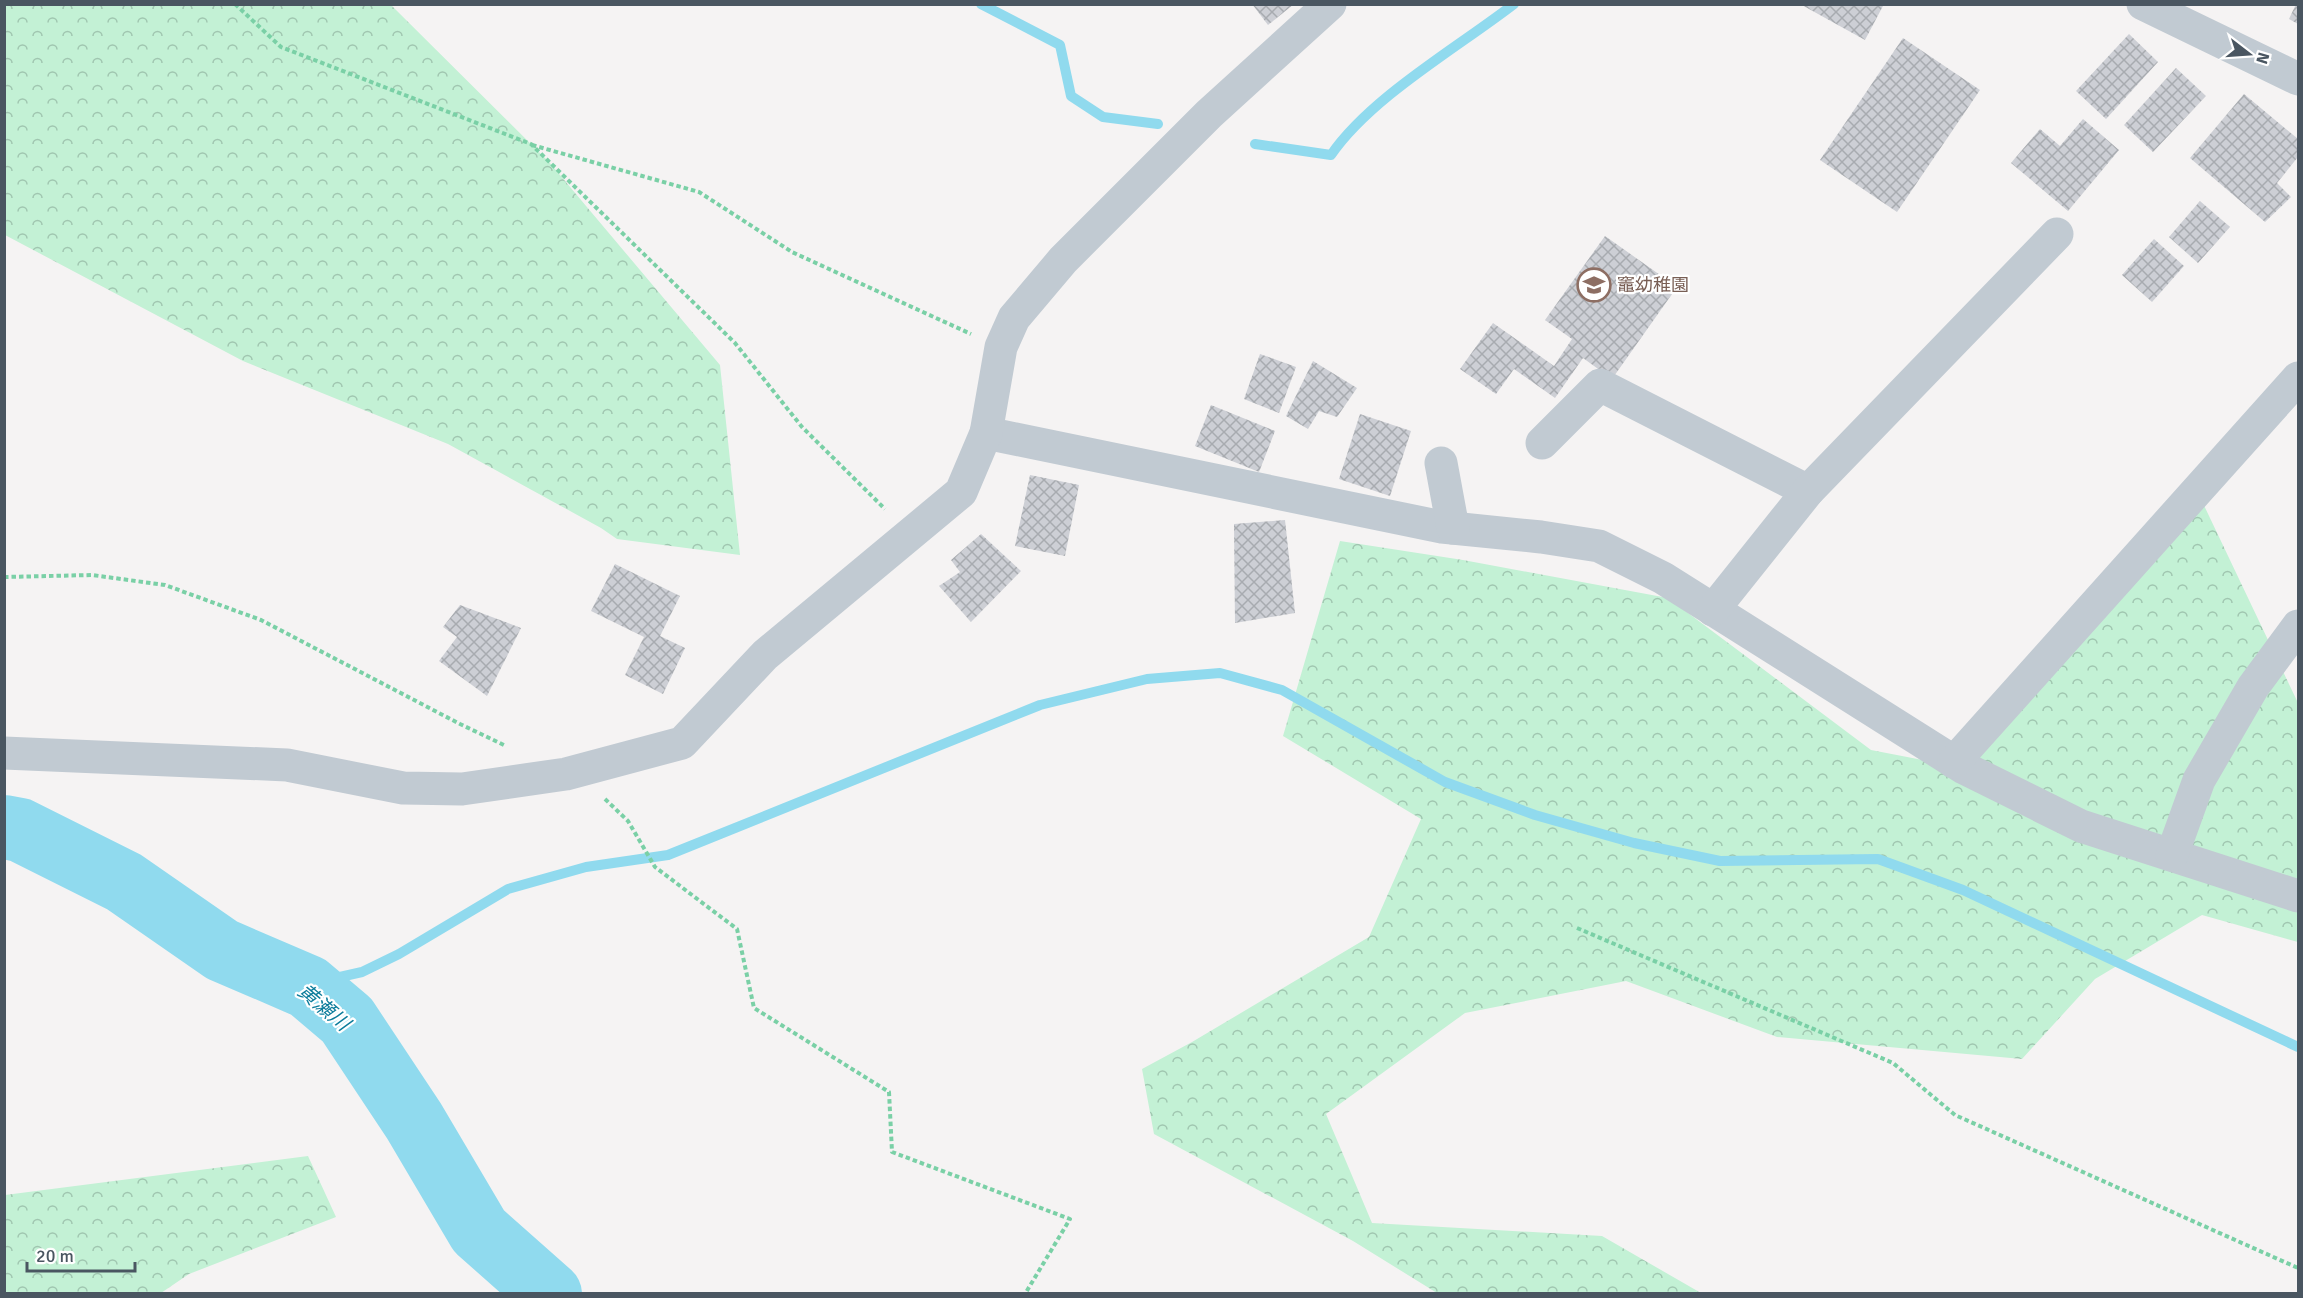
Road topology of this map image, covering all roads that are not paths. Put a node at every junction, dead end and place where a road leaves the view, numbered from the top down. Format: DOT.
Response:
graph roads {
  1 [pos="1330,4"];
  2 [pos="2143,4"];
  3 [pos="2298,79"];
  4 [pos="2057,234"];
  5 [pos="2298,378"];
  6 [pos="986,434"];
  7 [pos="1542,443"];
  8 [pos="1441,463"];
  9 [pos="1808,491"];
  10 [pos="1453,528"];
  11 [pos="1713,610"];
  12 [pos="2298,626"];
  13 [pos="4,753"];
  14 [pos="1954,762"];
  15 [pos="2172,855"];
  16 [pos="2298,896"];
  1 -- 6 [label="street"];
  2 -- 3 [label="street"];
  4 -- 9 [label="street"];
  5 -- 14 [label="street"];
  6 -- 10 [label="street"];
  6 -- 13 [label="street"];
  7 -- 9 [label="street"];
  8 -- 10 [label="street"];
  9 -- 11 [label="street"];
  10 -- 11 [label="street"];
  11 -- 14 [label="street"];
  12 -- 15 [label="street"];
  14 -- 15 [label="street"];
  15 -- 16 [label="street"];
}
